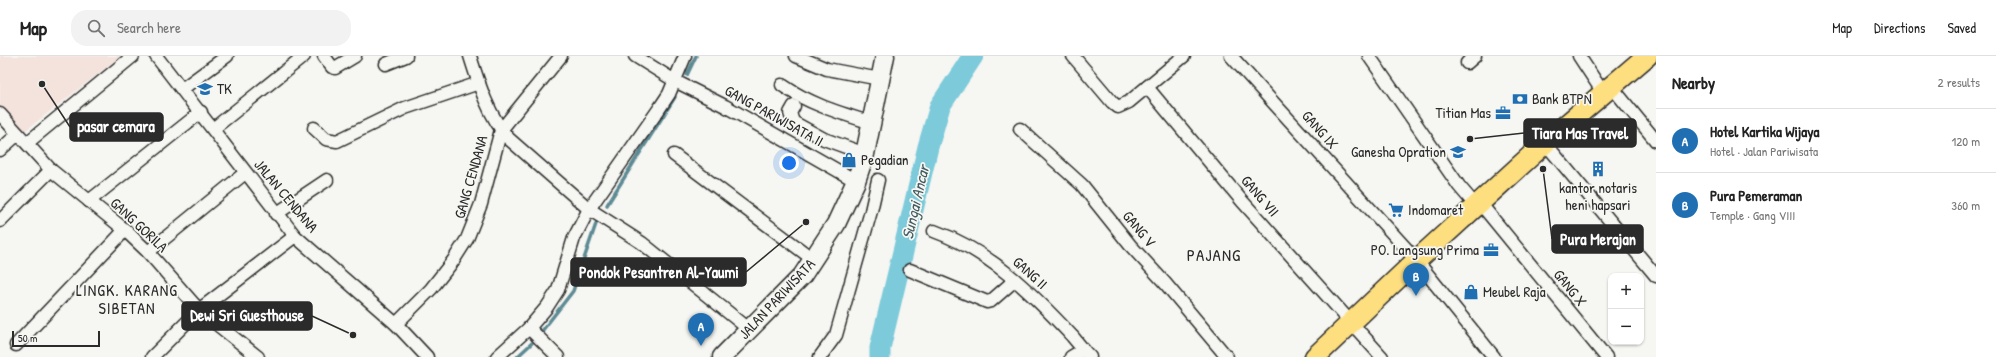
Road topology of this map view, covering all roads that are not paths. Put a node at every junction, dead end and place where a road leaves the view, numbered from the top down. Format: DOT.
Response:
graph roads {
  1 [pos="133,56"];
  2 [pos="156,56"];
  3 [pos="227,56"];
  4 [pos="304,56"];
  5 [pos="324,56"];
  6 [pos="355,56"];
  7 [pos="406,56"];
  8 [pos="470,56"];
  9 [pos="561,56"];
  10 [pos="635,56"];
  11 [pos="685,56"];
  12 [pos="796,56"];
  13 [pos="885,56"];
  14 [pos="1073,56"];
  15 [pos="1231,56"];
  16 [pos="1369,56"];
  17 [pos="1579,56"];
  18 [pos="1647,56"];
  19 [pos="1179,57"];
  20 [pos="386,64"];
  21 [pos="880,79"];
  22 [pos="675,81"];
  23 [pos="479,83"];
  24 [pos="782,84"];
  25 [pos="1147,87"];
  26 [pos="182,89"];
  27 [pos="1608,91"];
  28 [pos="794,106"];
  29 [pos="201,112"];
  30 [pos="0,114"];
  31 [pos="872,123"];
  32 [pos="314,128"];
  33 [pos="213,129"];
  34 [pos="1020,129"];
  35 [pos="501,130"];
  36 [pos="18,134"];
  37 [pos="1656,141"];
  38 [pos="27,143"];
  39 [pos="1546,143"];
  40 [pos="0,150"];
  41 [pos="865,154"];
  42 [pos="674,155"];
  43 [pos="51,170"];
  44 [pos="245,173"];
  45 [pos="327,180"];
  46 [pos="878,180"];
  47 [pos="856,181"];
  48 [pos="89,201"];
  49 [pos="1478,204"];
  50 [pos="589,209"];
  51 [pos="276,214"];
  52 [pos="0,221"];
  53 [pos="125,230"];
  54 [pos="934,231"];
  55 [pos="295,236"];
  56 [pos="148,252"];
  57 [pos="814,260"];
  58 [pos="1417,260"];
  59 [pos="910,270"];
  60 [pos="1656,276"];
  61 [pos="1015,280"];
  62 [pos="199,310"];
  63 [pos="1352,323"];
  64 [pos="396,324"];
  65 [pos="530,330"];
  66 [pos="750,330"];
  67 [pos="16,345"];
  68 [pos="1086,353"];
  69 [pos="152,357"];
  70 [pos="258,357"];
  71 [pos="427,357"];
  72 [pos="497,357"];
  73 [pos="558,357"];
  74 [pos="722,357"];
  75 [pos="820,357"];
  76 [pos="1071,357"];
  77 [pos="1227,357"];
  78 [pos="1315,357"];
  79 [pos="1382,357"];
  80 [pos="1494,357"];
  81 [pos="1606,357"];
  1 -- 38 [label="street"];
  2 -- 26 [label="street, JALAN CENDANA"];
  3 -- 26 [label="street"];
  4 -- 33 [label="street"];
  5 -- 6 [label="street"];
  7 -- 20 [label="street"];
  8 -- 23 [label="street"];
  9 -- 35 [label="street"];
  10 -- 22 [label="street, GANG PARIWISATA II"];
  11 -- 22 [label="street"];
  12 -- 21 [label="street"];
  13 -- 21 [label="street, JALAN PARIWISATA"];
  14 -- 25 [label="street"];
  15 -- 58 [label="street, GANG IX"];
  16 -- 49 [label="street, GANG X"];
  17 -- 27 [label="street"];
  18 -- 27 [label="main road"];
  19 -- 25 [label="street"];
  21 -- 31 [label="street, JALAN PARIWISATA"];
  22 -- 47 [label="street, GANG PARIWISATA II"];
  22 -- 50 [label="street"];
  23 -- 32 [label="street"];
  23 -- 35 [label="street"];
  24 -- 31 [label="street"];
  25 -- 63 [label="street, GANG VII"];
  26 -- 29 [label="street, JALAN CENDANA"];
  27 -- 37 [label="street"];
  27 -- 39 [label="main road"];
  28 -- 41 [label="street"];
  29 -- 33 [label="street, JALAN CENDANA"];
  29 -- 48 [label="street"];
  30 -- 36 [label="street, GANG GORILA"];
  31 -- 41 [label="street, JALAN PARIWISATA"];
  33 -- 44 [label="street, JALAN CENDANA"];
  34 -- 77 [label="street, GANG V"];
  35 -- 50 [label="street"];
  35 -- 64 [label="street, GANG CENDANA"];
  36 -- 38 [label="street, GANG GORILA"];
  36 -- 40 [label="street"];
  38 -- 43 [label="street, GANG GORILA"];
  39 -- 49 [label="main road"];
  39 -- 60 [label="street"];
  41 -- 47 [label="street, JALAN PARIWISATA"];
  42 -- 57 [label="street"];
  43 -- 48 [label="street, GANG GORILA"];
  43 -- 52 [label="street"];
  44 -- 51 [label="street, JALAN CENDANA"];
  44 -- 56 [label="street"];
  45 -- 51 [label="street"];
  46 -- 75 [label="street"];
  47 -- 57 [label="street, JALAN PARIWISATA"];
  48 -- 53 [label="street, GANG GORILA"];
  49 -- 58 [label="main road"];
  49 -- 81 [label="street, GANG X"];
  50 -- 65 [label="street"];
  50 -- 66 [label="street"];
  51 -- 55 [label="street, JALAN CENDANA"];
  53 -- 56 [label="street, GANG GORILA"];
  53 -- 67 [label="street"];
  54 -- 61 [label="street, GANG II"];
  55 -- 62 [label="street"];
  55 -- 64 [label="street, JALAN CENDANA"];
  56 -- 62 [label="street, GANG GORILA"];
  57 -- 66 [label="street, JALAN PARIWISATA"];
  58 -- 63 [label="main road"];
  58 -- 80 [label="street, GANG IX"];
  59 -- 61 [label="street"];
  61 -- 68 [label="street, GANG II"];
  62 -- 69 [label="street"];
  62 -- 70 [label="street, GANG GORILA"];
  63 -- 78 [label="main road"];
  63 -- 79 [label="street, GANG VII"];
  64 -- 71 [label="street, JALAN CENDANA"];
  65 -- 72 [label="street"];
  65 -- 73 [label="street"];
  66 -- 74 [label="street, JALAN PARIWISATA"];
  68 -- 76 [label="street"];
}
